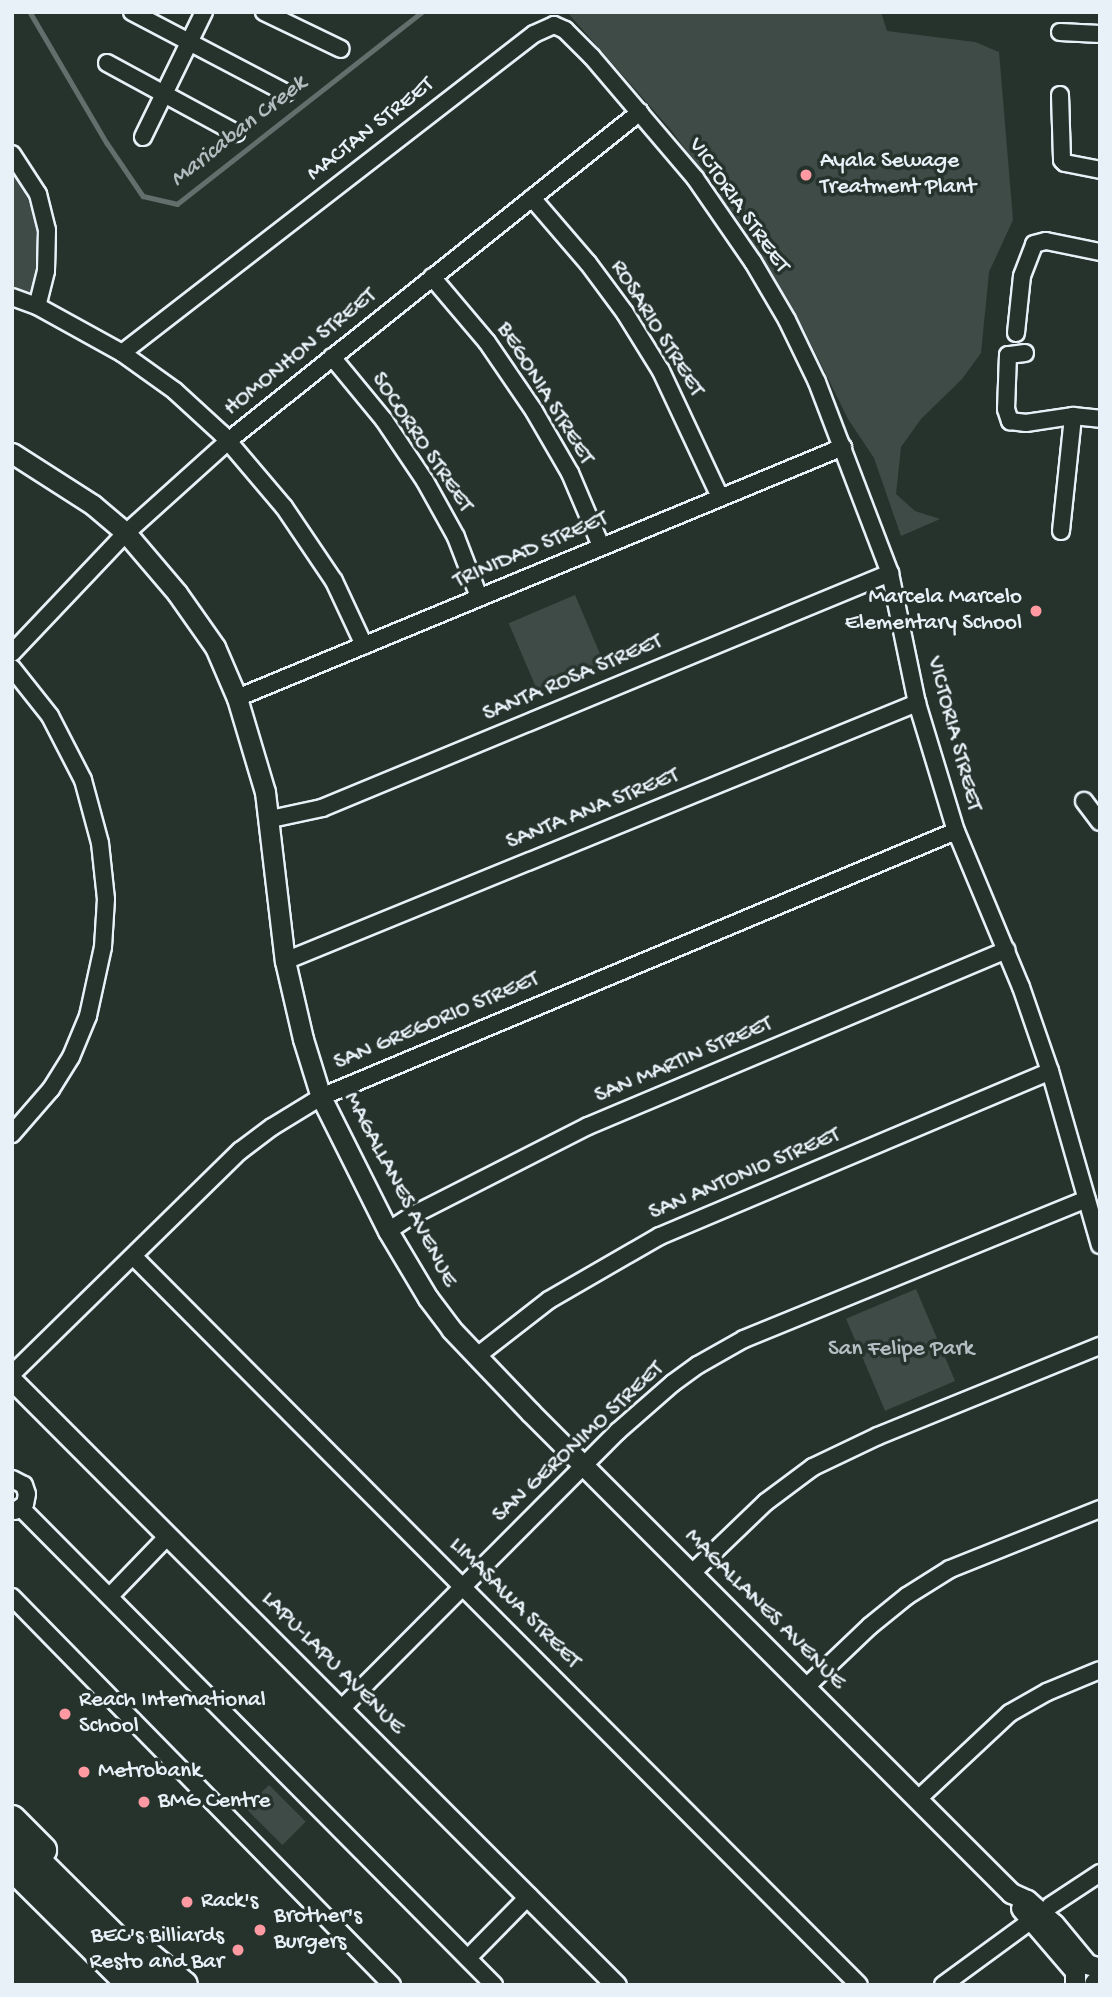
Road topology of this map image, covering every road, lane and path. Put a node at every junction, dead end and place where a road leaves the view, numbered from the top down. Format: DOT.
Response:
graph roads {
  1 [pos="132,12"];
  2 [pos="204,12"];
  3 [pos="264,12"];
  4 [pos="1060,32"];
  5 [pos="1100,34"];
  6 [pos="189,43"];
  7 [pos="341,49"];
  8 [pos="107,63"];
  9 [pos="164,93"];
  10 [pos="286,93"];
  11 [pos="1060,95"];
  12 [pos="640,112"];
  13 [pos="236,133"];
  14 [pos="143,137"];
  15 [pos="12,154"];
  16 [pos="1100,170"];
  17 [pos="532,198"];
  18 [pos="1100,252"];
  19 [pos="432,277"];
  20 [pos="12,297"];
  21 [pos="37,306"];
  22 [pos="1016,333"];
  23 [pos="122,353"];
  24 [pos="1025,353"];
  25 [pos="332,357"];
  26 [pos="1073,416"];
  27 [pos="1100,419"];
  28 [pos="228,440"];
  29 [pos="844,447"];
  30 [pos="12,453"];
  31 [pos="720,497"];
  32 [pos="1061,531"];
  33 [pos="126,533"];
  34 [pos="601,546"];
  35 [pos="890,573"];
  36 [pos="479,597"];
  37 [pos="364,645"];
  38 [pos="12,653"];
  39 [pos="12,668"];
  40 [pos="237,698"];
  41 [pos="917,703"];
  42 [pos="1084,801"];
  43 [pos="271,819"];
  44 [pos="1100,822"];
  45 [pos="956,831"];
  46 [pos="1006,950"];
  47 [pos="285,961"];
  48 [pos="1050,1071"];
  49 [pos="321,1097"];
  50 [pos="12,1134"];
  51 [pos="1087,1199"];
  52 [pos="388,1231"];
  53 [pos="1100,1245"];
  54 [pos="134,1257"];
  55 [pos="1100,1346"];
  56 [pos="477,1356"];
  57 [pos="12,1374"];
  58 [pos="12,1380"];
  59 [pos="584,1464"];
  60 [pos="12,1479"];
  61 [pos="17,1509"];
  62 [pos="1100,1509"];
  63 [pos="167,1537"];
  64 [pos="693,1572"];
  65 [pos="464,1586"];
  66 [pos="110,1596"];
  67 [pos="12,1597"];
  68 [pos="1100,1670"];
  69 [pos="806,1687"];
  70 [pos="342,1708"];
  71 [pos="918,1799"];
  72 [pos="12,1819"];
  73 [pos="12,1837"];
  74 [pos="12,1866"];
  75 [pos="1100,1873"];
  76 [pos="12,1888"];
  77 [pos="529,1896"];
  78 [pos="1041,1913"];
  79 [pos="143,1951"];
  80 [pos="468,1958"];
  81 [pos="1100,1968"];
  82 [pos="109,1985"];
  83 [pos="132,1985"];
  84 [pos="161,1985"];
  85 [pos="178,1985"];
  86 [pos="184,1985"];
  87 [pos="392,1985"];
  88 [pos="494,1985"];
  89 [pos="615,1985"];
  90 [pos="859,1985"];
  91 [pos="943,1985"];
  92 [pos="1075,1985"];
  1 -- 6 [label="street"];
  2 -- 6 [label="street"];
  3 -- 7 [label="street"];
  4 -- 5 [label="street"];
  6 -- 9 [label="street"];
  6 -- 10 [label="street"];
  8 -- 9 [label="street"];
  9 -- 13 [label="street"];
  9 -- 14 [label="street"];
  11 -- 16 [label="street"];
  12 -- 17 [label="street, HOMONHON STREET"];
  12 -- 23 [label="street, MACTAN STREET"];
  12 -- 29 [label="street, VICTORIA STREET"];
  15 -- 21 [label="street"];
  17 -- 19 [label="street, HOMONHON STREET"];
  17 -- 31 [label="street, ROSARIO STREET"];
  18 -- 22 [label="street"];
  19 -- 25 [label="street, HOMONHON STREET"];
  19 -- 34 [label="street, BEGONIA STREET"];
  20 -- 21 [label="street"];
  21 -- 23 [label="street"];
  23 -- 28 [label="street"];
  24 -- 26 [label="street"];
  25 -- 28 [label="street, HOMONHON STREET"];
  25 -- 36 [label="street, SOCORRO STREET"];
  26 -- 27 [label="street"];
  26 -- 32 [label="street"];
  28 -- 33 [label="street, HOMONHON STREET"];
  28 -- 37 [label="street"];
  29 -- 31 [label="street, TRINIDAD STREET"];
  29 -- 35 [label="street, VICTORIA STREET"];
  30 -- 33 [label="street, MAGALLANES AVENUE"];
  31 -- 34 [label="street, TRINIDAD STREET"];
  33 -- 38 [label="street, HOMONHON STREET"];
  33 -- 40 [label="street, MAGALLANES AVENUE"];
  34 -- 36 [label="street, TRINIDAD STREET"];
  35 -- 41 [label="street, VICTORIA STREET"];
  35 -- 43 [label="street, SANTA ROSA STREET"];
  36 -- 37 [label="street, TRINIDAD STREET"];
  37 -- 40 [label="street, TRINIDAD STREET"];
  39 -- 50 [label="street"];
  40 -- 43 [label="street, MAGALLANES AVENUE"];
  41 -- 45 [label="street, VICTORIA STREET"];
  41 -- 47 [label="street, SANTA ANA STREET"];
  42 -- 44 [label="street"];
  43 -- 47 [label="street, MAGALLANES AVENUE"];
  45 -- 46 [label="street, VICTORIA STREET"];
  45 -- 49 [label="street, SAN GREGORIO STREET"];
  46 -- 48 [label="street, VICTORIA STREET"];
  46 -- 52 [label="street, SAN MARTIN STREET"];
  47 -- 49 [label="street, MAGALLANES AVENUE"];
  48 -- 51 [label="street, VICTORIA STREET"];
  48 -- 56 [label="street, SAN ANTONIO STREET"];
  49 -- 52 [label="street, MAGALLANES AVENUE"];
  49 -- 54 [label="street, SAN GREGORIO STREET"];
  51 -- 53 [label="street, VICTORIA STREET"];
  51 -- 59 [label="street, SAN GERONIMO STREET"];
  52 -- 56 [label="street, MAGALLANES AVENUE"];
  54 -- 57 [label="street, SAN GREGORIO STREET"];
  54 -- 65 [label="street, LIMASAWA STREET"];
  55 -- 64 [label="street"];
  56 -- 59 [label="street, MAGALLANES AVENUE"];
  58 -- 63 [label="street, LAPU-LAPU AVENUE"];
  59 -- 64 [label="street, MAGALLANES AVENUE"];
  59 -- 65 [label="street, SAN GERONIMO STREET"];
  60 -- 61 [label="street"];
  61 -- 66 [label="street"];
  62 -- 69 [label="street"];
  63 -- 66 [label="street"];
  63 -- 70 [label="street, LAPU-LAPU AVENUE"];
  64 -- 69 [label="street, MAGALLANES AVENUE"];
  65 -- 70 [label="street, SAN GERONIMO STREET"];
  65 -- 90 [label="street, LIMASAWA STREET"];
  66 -- 80 [label="street"];
  67 -- 87 [label="street"];
  68 -- 71 [label="street"];
  69 -- 71 [label="street, MAGALLANES AVENUE"];
  70 -- 77 [label="street, LAPU-LAPU AVENUE"];
  71 -- 78 [label="street, MAGALLANES AVENUE"];
  72 -- 79 [label="highway"];
  73 -- 84 [label="highway"];
  74 -- 83 [label="highway"];
  75 -- 78 [label="street"];
  76 -- 82 [label="highway"];
  77 -- 80 [label="street"];
  77 -- 89 [label="street, LAPU-LAPU AVENUE"];
  78 -- 81 [label="street, MAGALLANES AVENUE"];
  78 -- 91 [label="street"];
  78 -- 92 [label="street, MAGALLANES AVENUE"];
  79 -- 85 [label="highway"];
  79 -- 86 [label="highway"];
  80 -- 88 [label="street"];
}
